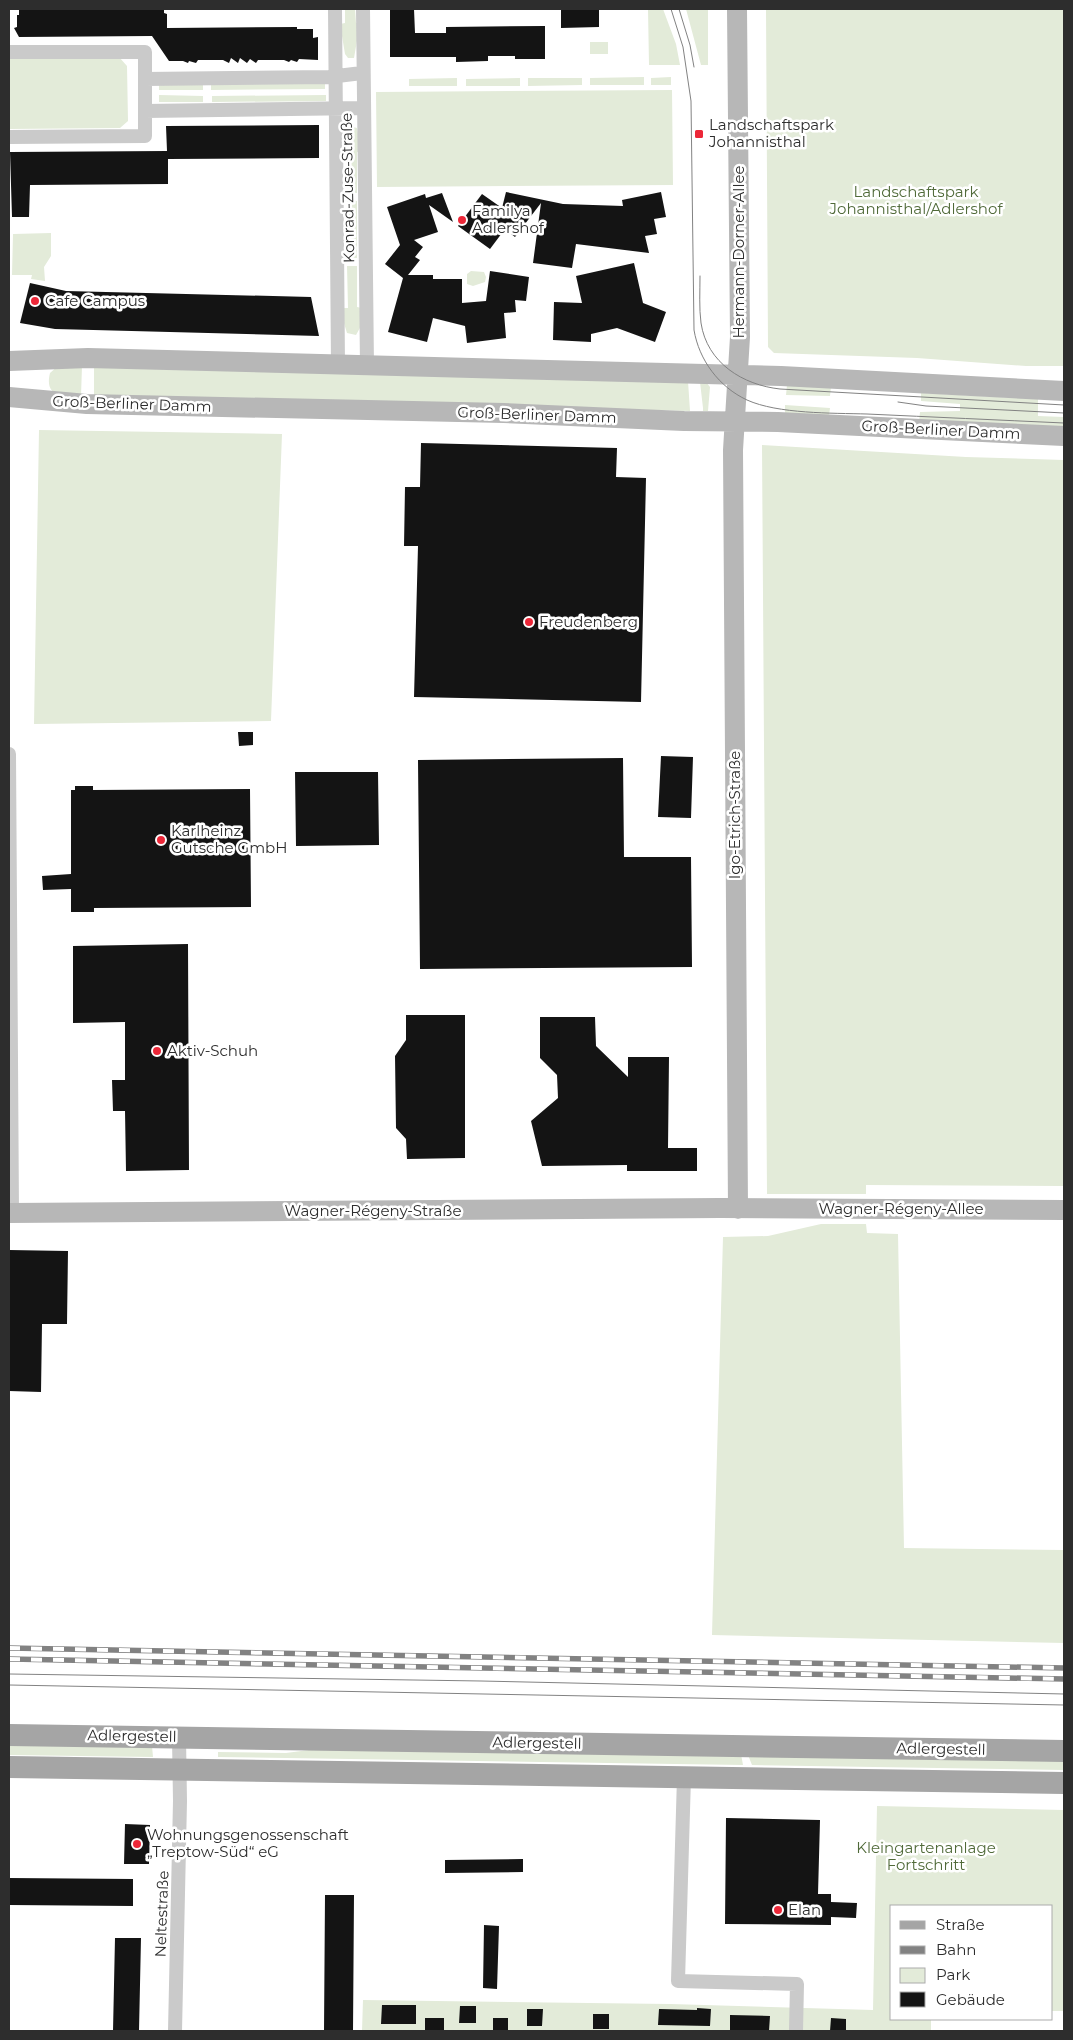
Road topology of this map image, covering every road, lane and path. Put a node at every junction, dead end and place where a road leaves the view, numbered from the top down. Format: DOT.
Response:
graph roads {
  1 [pos="335,9"];
  2 [pos="363,9"];
  3 [pos="737,9"];
  4 [pos="9,52"];
  5 [pos="362,73"];
  6 [pos="334,77"];
  7 [pos="145,79"];
  8 [pos="363,108"];
  9 [pos="335,109"];
  10 [pos="145,111"];
  11 [pos="9,137"];
  12 [pos="9,361"];
  13 [pos="338,366"];
  14 [pos="366,366"];
  15 [pos="738,375"];
  16 [pos="1064,391"];
  17 [pos="9,397"];
  18 [pos="734,422"];
  19 [pos="1064,436"];
  20 [pos="9,754"];
  21 [pos="738,1209"];
  22 [pos="1064,1210"];
  23 [pos="10,1213"];
  24 [pos="9,1735"];
  25 [pos="179,1737"];
  26 [pos="1064,1751"];
  27 [pos="9,1767"];
  28 [pos="180,1770"];
  29 [pos="684,1777"];
  30 [pos="1064,1783"];
  31 [pos="176,2031"];
  32 [pos="796,2031"];
  1 -- 6 [label="street, Konrad-Zuse-Straße"];
  2 -- 5 [label="street, Konrad-Zuse-Straße"];
  3 -- 15 [label="street, Hermann-Dorner-Allee"];
  4 -- 7 [label="street"];
  5 -- 6 [label="street"];
  5 -- 8 [label="street, Konrad-Zuse-Straße"];
  6 -- 7 [label="street"];
  6 -- 9 [label="street, Konrad-Zuse-Straße"];
  7 -- 10 [label="street"];
  8 -- 9 [label="street"];
  8 -- 14 [label="street, Konrad-Zuse-Straße"];
  9 -- 10 [label="street"];
  9 -- 13 [label="street, Konrad-Zuse-Straße"];
  10 -- 11 [label="street"];
  12 -- 13 [label="street"];
  13 -- 14 [label="street"];
  14 -- 15 [label="street"];
  15 -- 16 [label="street"];
  15 -- 18 [label="street, Hermann-Dorner-Allee"];
  17 -- 18 [label="street, Groß-Berliner Damm"];
  18 -- 19 [label="street, Groß-Berliner Damm"];
  18 -- 21 [label="street, Igo-Etrich-Straße"];
  20 -- 23 [label="street"];
  21 -- 22 [label="street, Wagner-Régeny-Allee"];
  21 -- 23 [label="street, Wagner-Régeny-Straße"];
  24 -- 25 [label="main road, Adlergestell"];
  25 -- 26 [label="main road, Adlergestell"];
  25 -- 28 [label="street, Neltestraße"];
  27 -- 28 [label="main road, Adlergestell"];
  28 -- 29 [label="main road, Adlergestell"];
  28 -- 31 [label="street, Neltestraße"];
  29 -- 30 [label="main road, Adlergestell"];
  29 -- 32 [label="street"];
}
